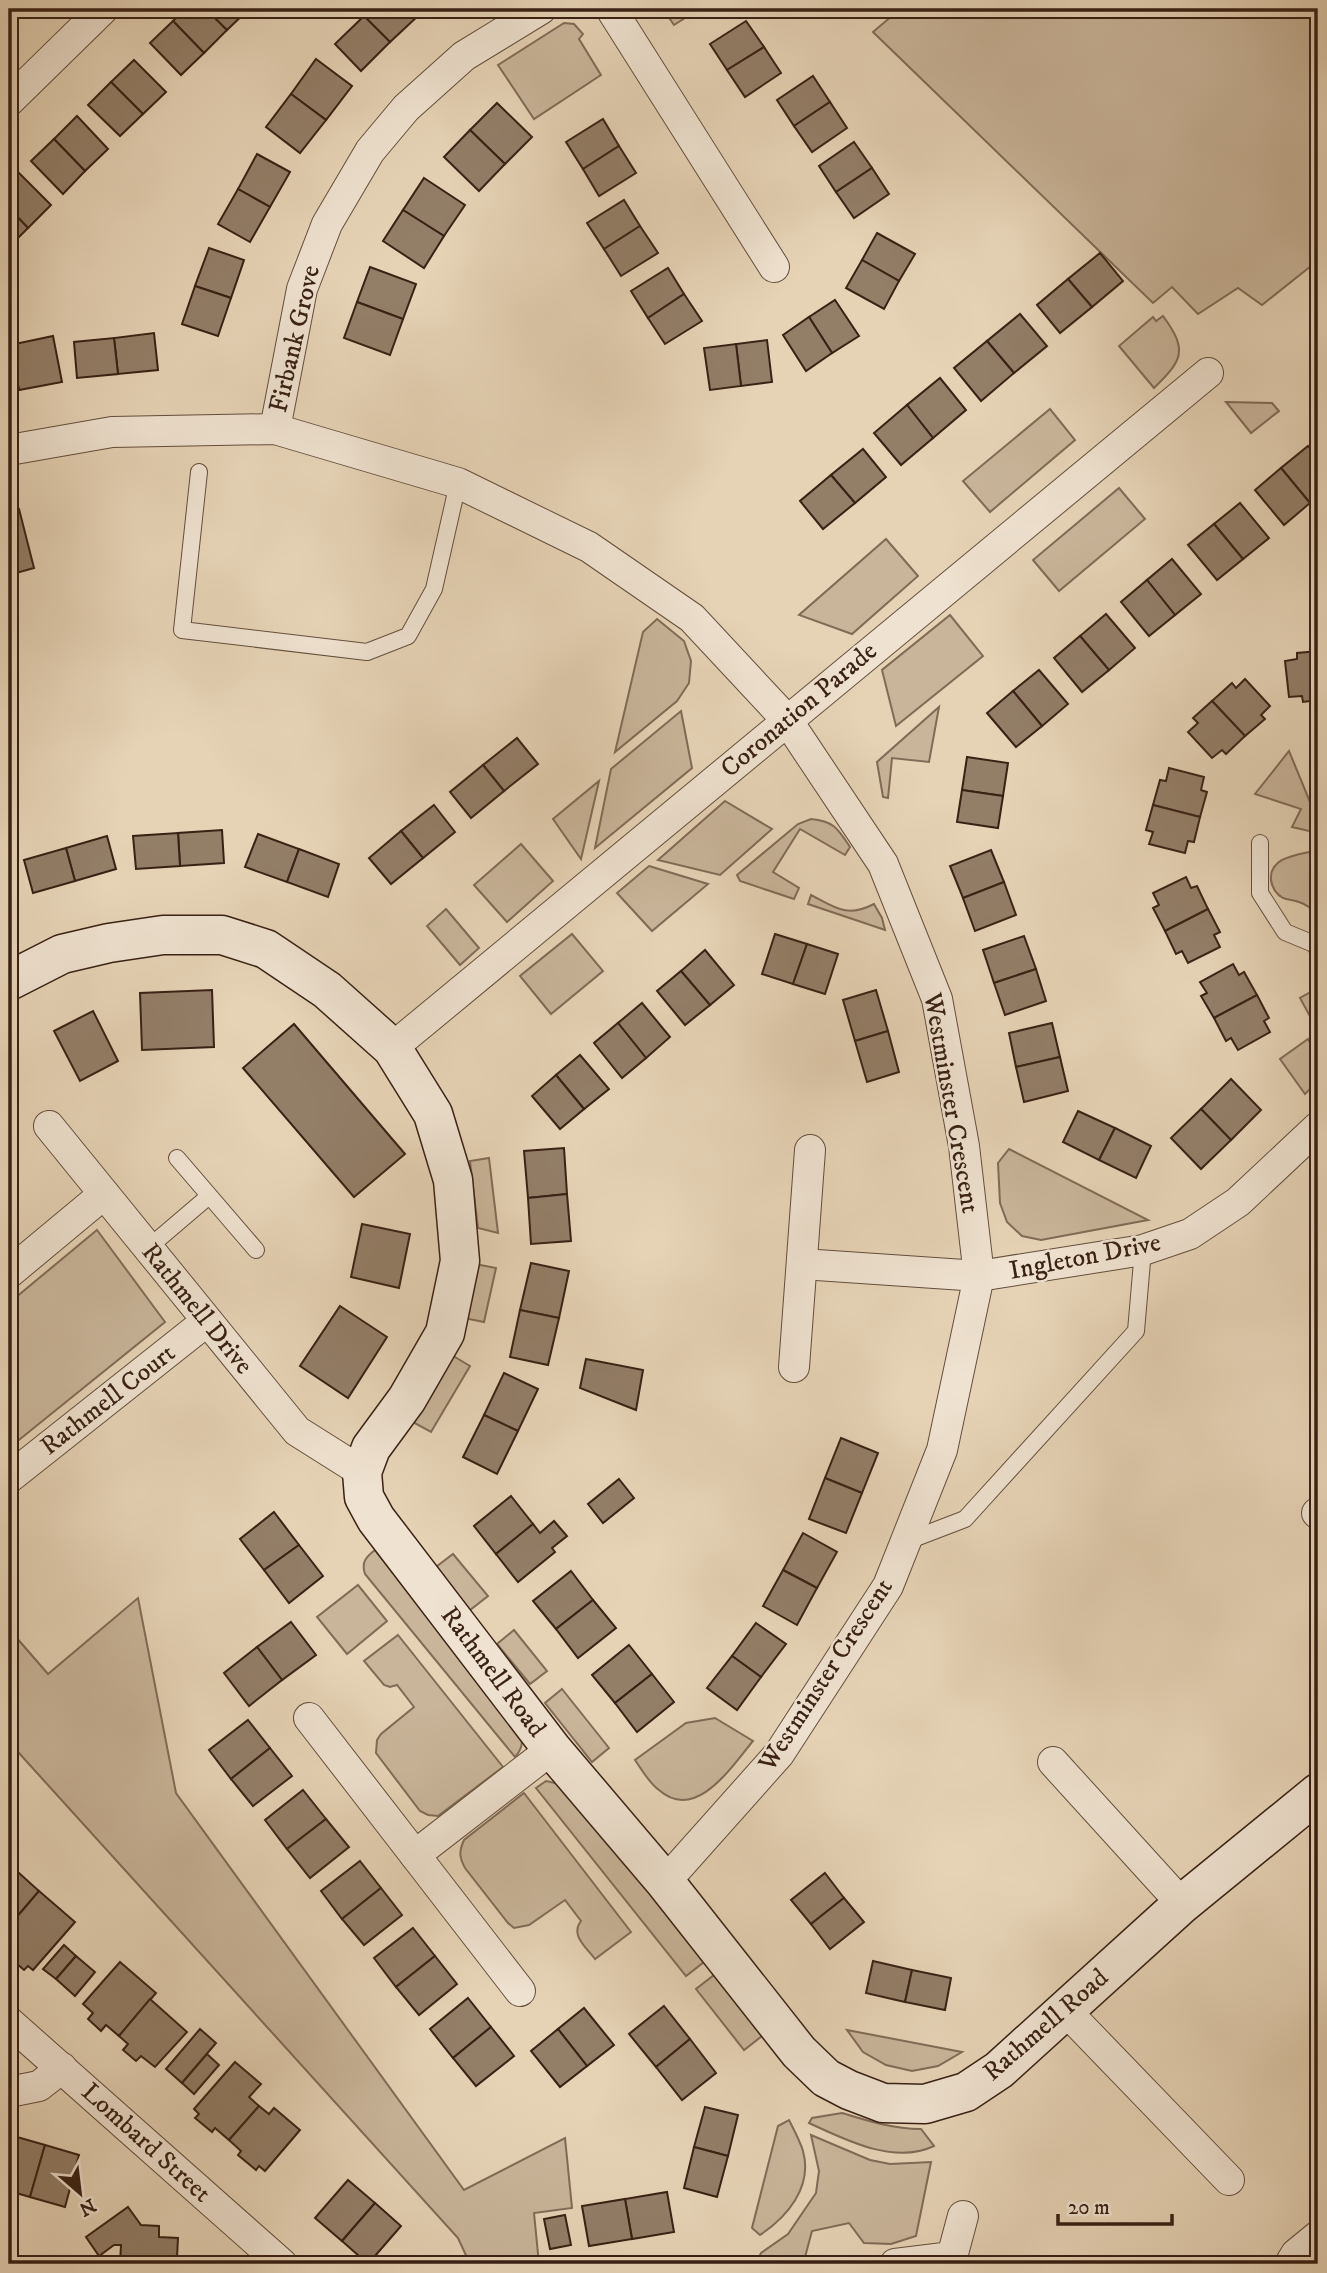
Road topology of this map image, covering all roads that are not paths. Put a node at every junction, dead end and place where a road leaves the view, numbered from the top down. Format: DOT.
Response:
graph roads {
  1 [pos="103,9"];
  2 [pos="541,9"];
  3 [pos="611,9"];
  4 [pos="10,99"];
  5 [pos="775,267"];
  6 [pos="1208,373"];
  7 [pos="275,429"];
  8 [pos="9,450"];
  9 [pos="199,472"];
  10 [pos="458,483"];
  11 [pos="787,720"];
  12 [pos="1260,843"];
  13 [pos="1318,950"];
  14 [pos="9,981"];
  15 [pos="392,1048"];
  16 [pos="49,1126"];
  17 [pos="1318,1127"];
  18 [pos="810,1150"];
  19 [pos="177,1158"];
  20 [pos="104,1194"];
  21 [pos="209,1196"];
  22 [pos="148,1248"];
  23 [pos="256,1250"];
  24 [pos="1143,1250"];
  25 [pos="802,1264"];
  26 [pos="9,1273"];
  27 [pos="979,1276"];
  28 [pos="207,1321"];
  29 [pos="794,1367"];
  30 [pos="362,1472"];
  31 [pos="9,1478"];
  32 [pos="905,1542"];
  33 [pos="309,1718"];
  34 [pos="552,1749"];
  35 [pos="1053,1762"];
  36 [pos="1318,1793"];
  37 [pos="415,1855"];
  38 [pos="665,1882"];
  39 [pos="1182,1904"];
  40 [pos="520,1991"];
  41 [pos="1064,2009"];
  42 [pos="9,2022"];
  43 [pos="62,2068"];
  44 [pos="9,2092"];
  45 [pos="1229,2180"];
  46 [pos="963,2216"];
  47 [pos="1318,2236"];
  48 [pos="282,2264"];
  49 [pos="895,2264"];
  50 [pos="1290,2264"];
  1 -- 4 [label="street"];
  2 -- 7 [label="street, Firbank Grove"];
  3 -- 5 [label="street"];
  6 -- 11 [label="street, Coronation Parade"];
  7 -- 8 [label="street, Westminster Crescent"];
  7 -- 10 [label="street, Westminster Crescent"];
  9 -- 10 [label="lane"];
  10 -- 11 [label="street, Westminster Crescent"];
  11 -- 15 [label="street, Coronation Parade"];
  11 -- 27 [label="street, Westminster Crescent"];
  12 -- 13 [label="lane"];
  14 -- 15 [label="street"];
  15 -- 30 [label="street"];
  16 -- 20 [label="street, Rathmell Drive"];
  17 -- 24 [label="street, Ingleton Drive"];
  18 -- 25 [label="street"];
  19 -- 21 [label="lane"];
  20 -- 22 [label="street, Rathmell Drive"];
  20 -- 26 [label="street"];
  21 -- 22 [label="lane"];
  21 -- 23 [label="lane"];
  22 -- 28 [label="street, Rathmell Drive"];
  24 -- 27 [label="street, Ingleton Drive"];
  24 -- 32 [label="lane"];
  25 -- 27 [label="street, Ingleton Drive"];
  25 -- 29 [label="street"];
  27 -- 32 [label="street, Westminster Crescent"];
  28 -- 30 [label="street, Rathmell Drive"];
  28 -- 31 [label="street, Rathmell Court"];
  30 -- 34 [label="street, Rathmell Road"];
  32 -- 38 [label="street, Westminster Crescent"];
  33 -- 37 [label="street"];
  34 -- 37 [label="street"];
  34 -- 38 [label="street, Rathmell Road"];
  35 -- 39 [label="street"];
  36 -- 39 [label="street, Rathmell Road"];
  37 -- 40 [label="street"];
  38 -- 41 [label="street, Rathmell Road"];
  39 -- 41 [label="street, Rathmell Road"];
  41 -- 45 [label="street"];
  42 -- 43 [label="street, Lombard Street"];
  43 -- 44 [label="street"];
  43 -- 48 [label="street, Lombard Street"];
  46 -- 49 [label="street"];
  47 -- 50 [label="street"];
}
